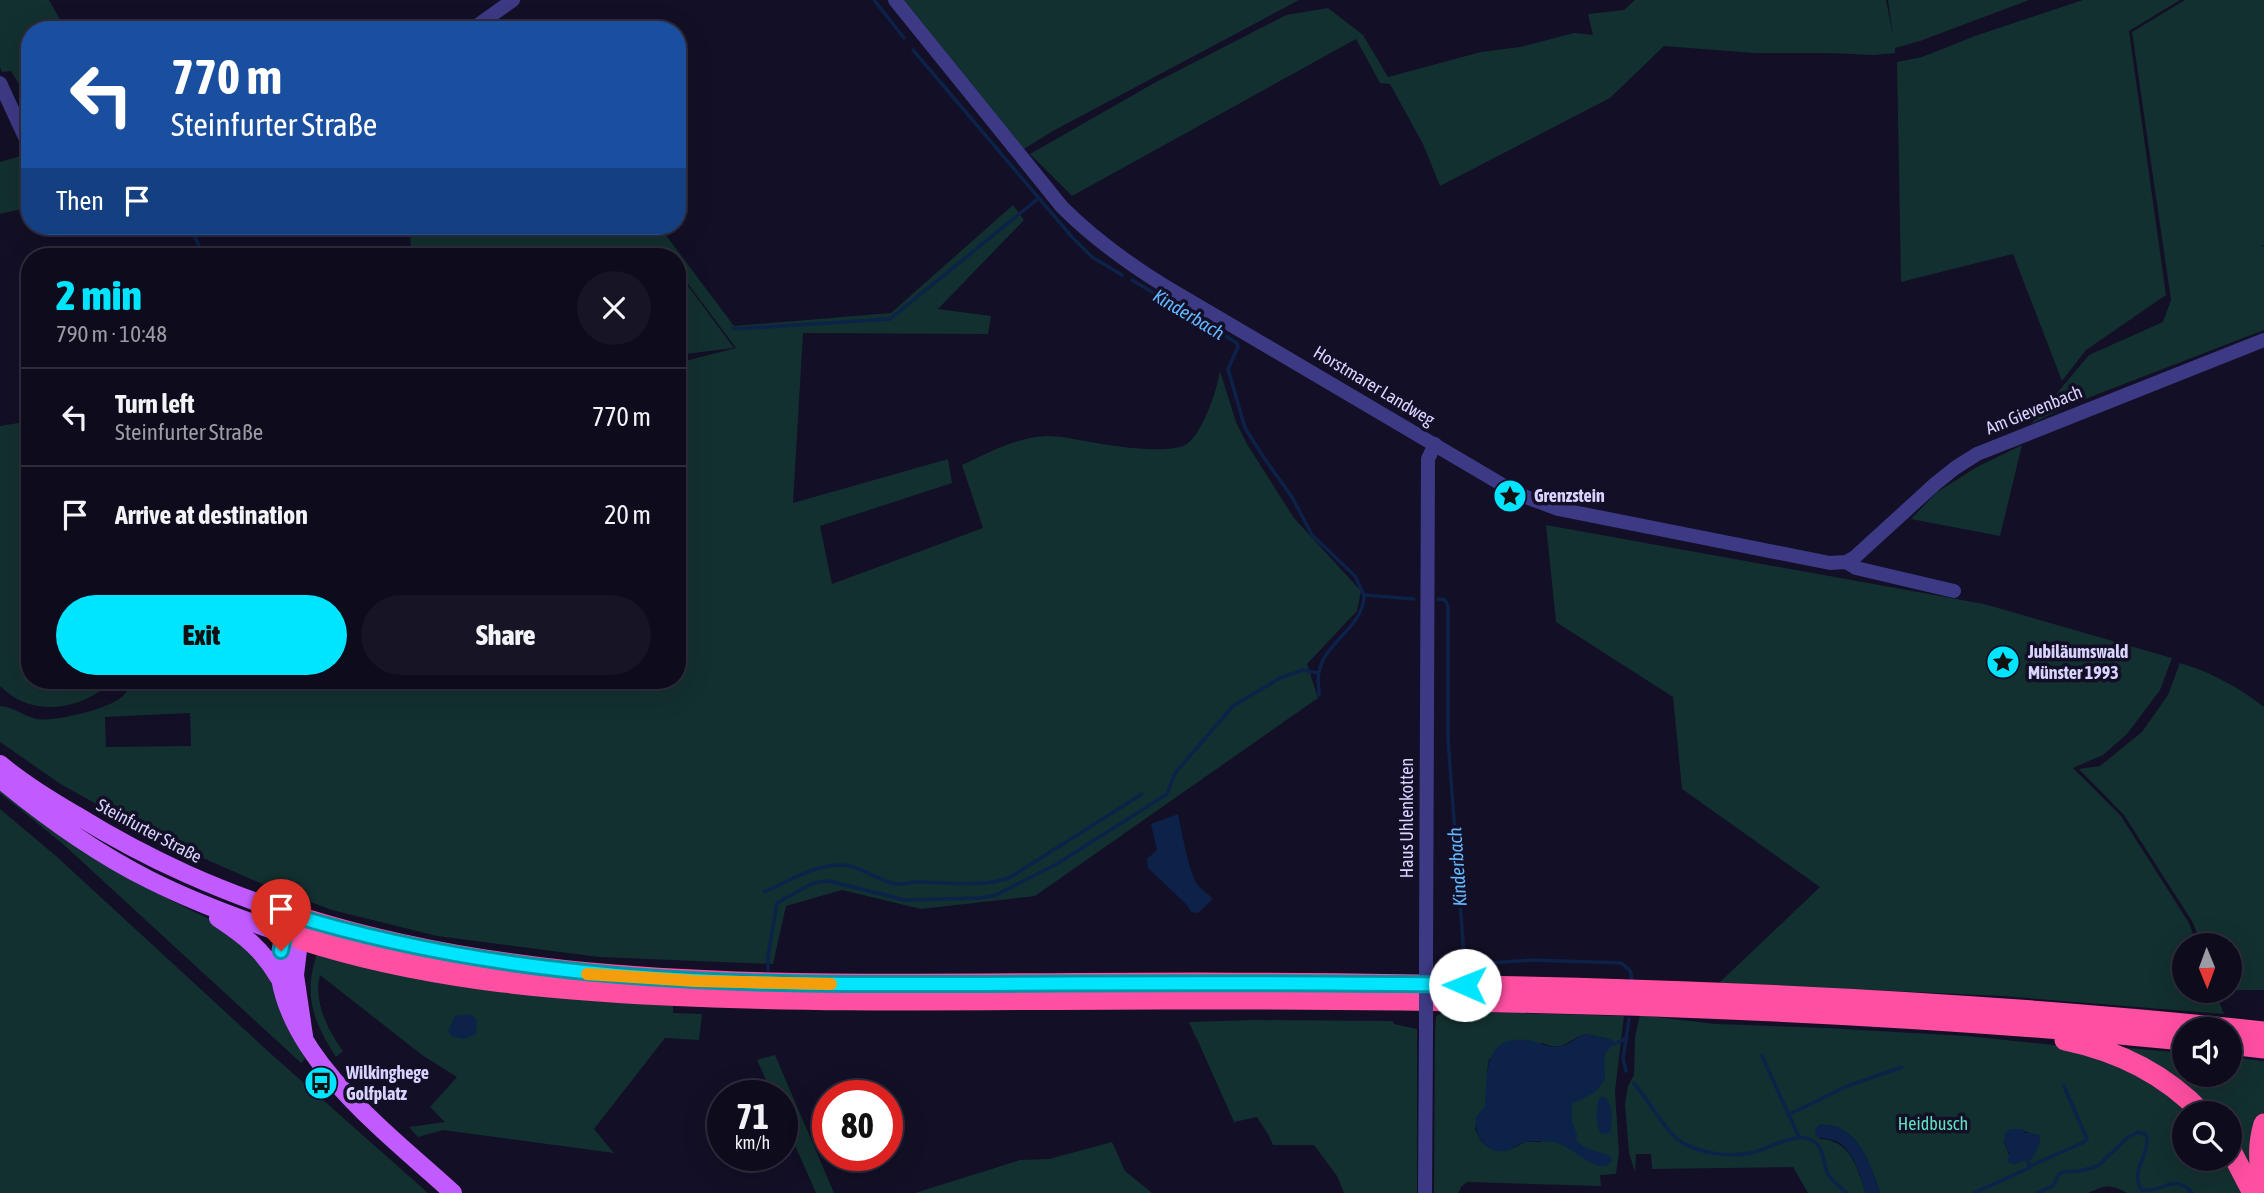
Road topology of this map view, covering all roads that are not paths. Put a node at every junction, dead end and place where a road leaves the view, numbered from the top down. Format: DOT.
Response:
graph roads {
  1 [pos="513,0"];
  2 [pos="895,0"];
  3 [pos="484,21"];
  4 [pos="0,83"];
  5 [pos="21,128"];
  6 [pos="2264,340"];
  7 [pos="1435,444"];
  8 [pos="1846,562"];
  9 [pos="1954,591"];
  10 [pos="0,764"];
  11 [pos="0,779"];
  12 [pos="196,901"];
  13 [pos="295,926"];
  14 [pos="281,982"];
  15 [pos="2128,1020"];
  16 [pos="2264,1020"];
  17 [pos="1946,1021"];
  18 [pos="2264,1032"];
  19 [pos="304,1036"];
  20 [pos="2172,1039"];
  21 [pos="2242,1045"];
  22 [pos="2264,1048"];
  23 [pos="2189,1101"];
  24 [pos="2264,1125"];
  25 [pos="2242,1171"];
  26 [pos="2264,1182"];
  27 [pos="453,1193"];
  28 [pos="1425,1193"];
  29 [pos="2253,1193"];
  1 -- 3 [label="street"];
  2 -- 7 [label="street, Horstmarer Landweg"];
  4 -- 5 [label="street"];
  6 -- 8 [label="street, Am Gievenbach"];
  7 -- 8 [label="street, Horstmarer Landweg"];
  7 -- 28 [label="street, Haus Uhlenkotten, bridge"];
  8 -- 9 [label="street, Horstmarer Landweg"];
  10 -- 13 [label="main road, Steinfurter Straße"];
  11 -- 12 [label="main road"];
  12 -- 13 [label="main road"];
  12 -- 14 [label="main road"];
  13 -- 14 [label="main road"];
  13 -- 15 [label="highway"];
  13 -- 17 [label="highway"];
  13 -- 19 [label="main road"];
  14 -- 19 [label="main road"];
  15 -- 16 [label="highway"];
  15 -- 18 [label="highway"];
  17 -- 20 [label="highway"];
  17 -- 23 [label="highway"];
  19 -- 27 [label="main road"];
  21 -- 22 [label="highway"];
  24 -- 26 [label="highway"];
  25 -- 29 [label="highway"];
}
